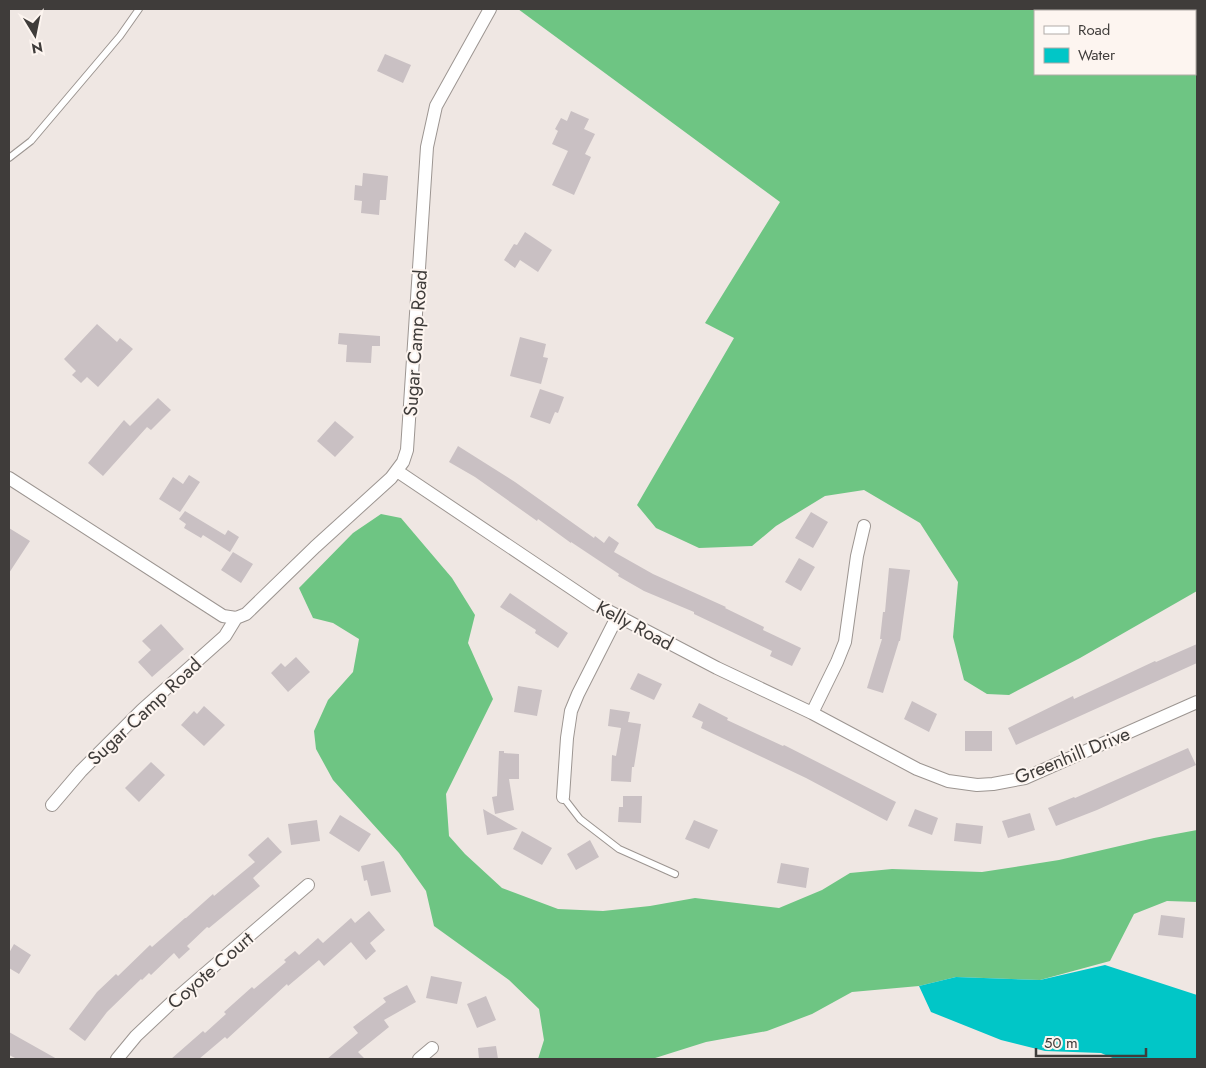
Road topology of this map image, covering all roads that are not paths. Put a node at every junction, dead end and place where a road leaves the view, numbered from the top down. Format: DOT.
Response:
graph roads {
  1 [pos="139,9"];
  2 [pos="490,9"];
  3 [pos="9,158"];
  4 [pos="397,471"];
  5 [pos="9,478"];
  6 [pos="864,526"];
  7 [pos="617,617"];
  8 [pos="236,618"];
  9 [pos="1197,702"];
  10 [pos="812,713"];
  11 [pos="888,754"];
  12 [pos="563,797"];
  13 [pos="52,805"];
  14 [pos="675,874"];
  15 [pos="308,885"];
  16 [pos="432,1048"];
  17 [pos="117,1059"];
  18 [pos="419,1059"];
  1 -- 3 [label="lane"];
  2 -- 4 [label="street, Sugar Camp Road"];
  4 -- 7 [label="street, Kelly Road"];
  4 -- 8 [label="street, Sugar Camp Road"];
  5 -- 8 [label="street"];
  6 -- 10 [label="street"];
  7 -- 10 [label="street, Kelly Road"];
  7 -- 12 [label="street"];
  8 -- 13 [label="street, Sugar Camp Road"];
  9 -- 11 [label="street, Greenhill Drive"];
  10 -- 11 [label="street, Kelly Road"];
  12 -- 14 [label="lane"];
  15 -- 17 [label="street, Coyote Court"];
  16 -- 18 [label="street"];
}
